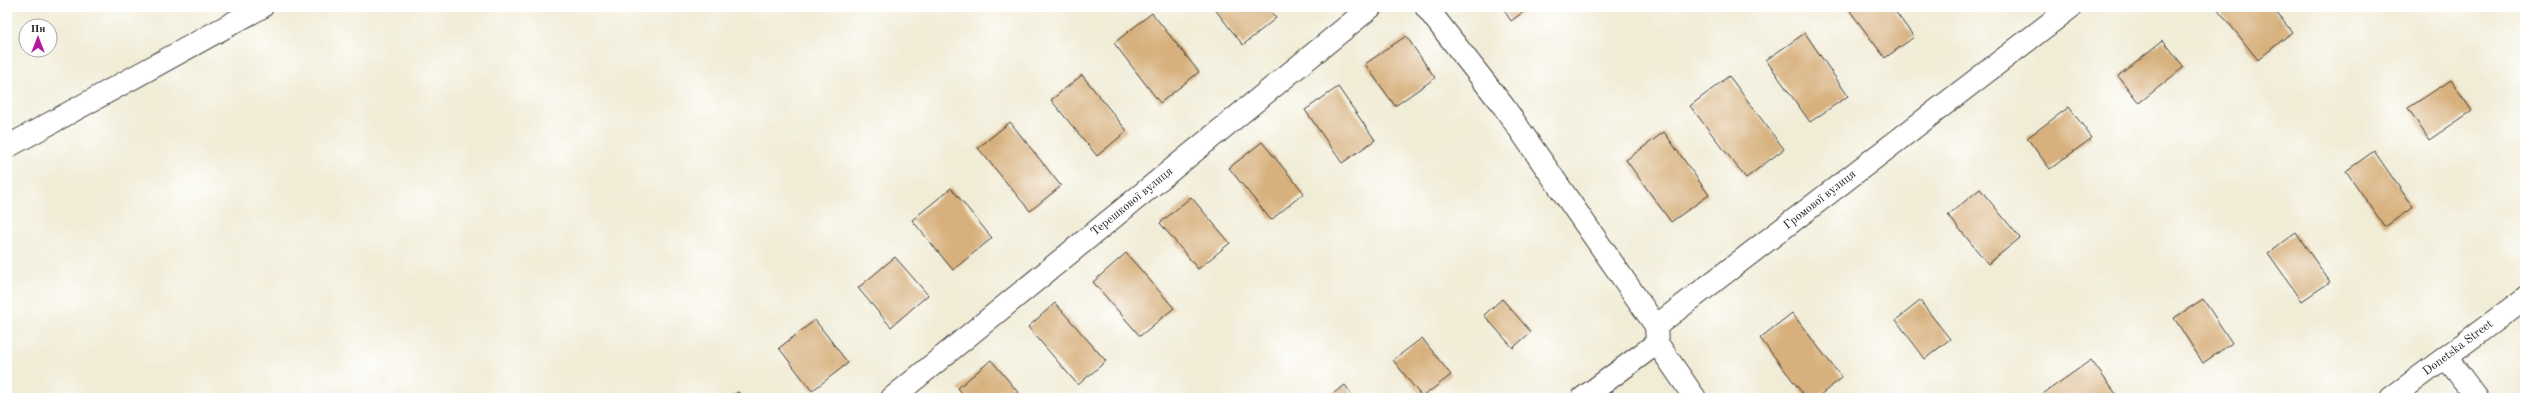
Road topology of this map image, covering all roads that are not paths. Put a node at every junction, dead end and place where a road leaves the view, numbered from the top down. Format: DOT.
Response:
graph roads {
  1 [pos="262,7"];
  2 [pos="1371,7"];
  3 [pos="1426,7"];
  4 [pos="2071,7"];
  5 [pos="7,147"];
  6 [pos="2525,298"];
  7 [pos="1657,335"];
  8 [pos="2446,357"];
  9 [pos="892,398"];
  10 [pos="1583,398"];
  11 [pos="1695,398"];
  12 [pos="2391,398"];
  13 [pos="2477,398"];
  1 -- 5 [label="street"];
  2 -- 9 [label="street, Терешкової вулиця"];
  3 -- 7 [label="street"];
  4 -- 7 [label="street, Громової вулиця"];
  6 -- 8 [label="street, Donetska Street"];
  7 -- 10 [label="street, Громової вулиця"];
  7 -- 11 [label="street"];
  8 -- 12 [label="street, Donetska Street"];
  8 -- 13 [label="street"];
}
